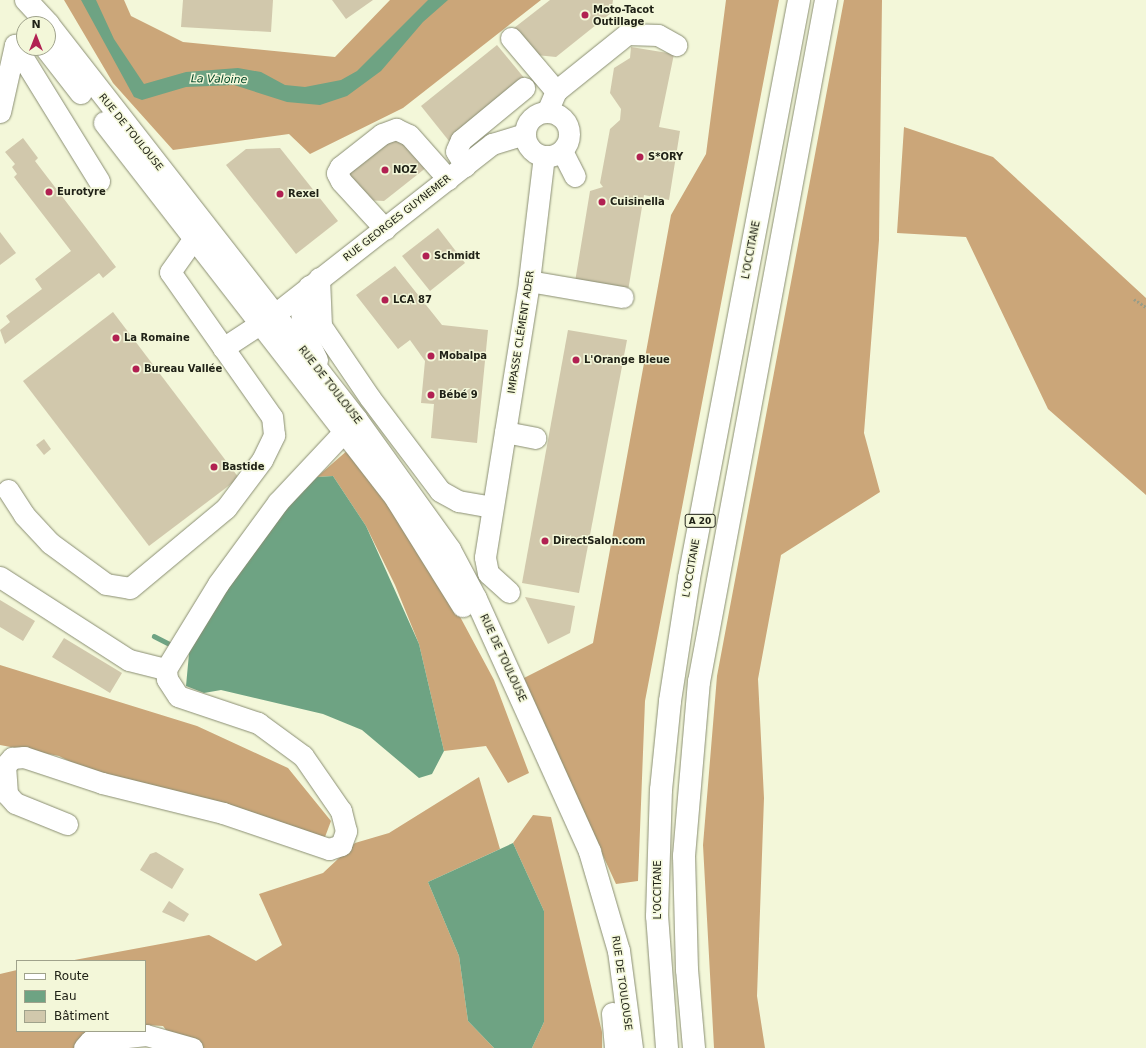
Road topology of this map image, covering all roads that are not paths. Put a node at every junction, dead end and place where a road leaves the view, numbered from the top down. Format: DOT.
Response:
graph roads {
  1 [pos="10,0"];
  2 [pos="26,0"];
  3 [pos="799,0"];
  4 [pos="826,0"];
  5 [pos="22,16"];
  6 [pos="41,16"];
  7 [pos="56,35"];
  8 [pos="511,38"];
  9 [pos="13,42"];
  10 [pos="676,45"];
  11 [pos="52,56"];
  12 [pos="5,73"];
  13 [pos="524,88"];
  14 [pos="556,91"];
  15 [pos="0,112"];
  16 [pos="547,112"];
  17 [pos="525,134"];
  18 [pos="553,154"];
  19 [pos="465,166"];
  20 [pos="575,176"];
  21 [pos="448,179"];
  22 [pos="99,181"];
  23 [pos="385,229"];
  24 [pos="194,238"];
  25 [pos="530,281"];
  26 [pos="314,282"];
  27 [pos="623,297"];
  28 [pos="268,319"];
  29 [pos="223,348"];
  30 [pos="326,381"];
  31 [pos="350,425"];
  32 [pos="506,432"];
  33 [pos="535,438"];
  34 [pos="8,490"];
  35 [pos="491,507"];
  36 [pos="0,577"];
  37 [pos="509,592"];
  38 [pos="169,663"];
  39 [pos="67,824"];
  40 [pos="84,1048"];
  41 [pos="192,1048"];
  42 [pos="616,1048"];
  43 [pos="632,1048"];
  44 [pos="667,1048"];
  45 [pos="694,1048"];
  1 -- 5 [label="main road"];
  2 -- 6 [label="main road, RUE DE TOULOUSE"];
  3 -- 44 [label="main road, L'OCCITANE / A 20"];
  4 -- 45 [label="main road, A 20"];
  7 -- 28 [label="main road, RUE DE TOULOUSE"];
  8 -- 14 [label="street"];
  9 -- 12 [label="street"];
  9 -- 22 [label="street"];
  10 -- 14 [label="street"];
  11 -- 24 [label="main road, RUE DE TOULOUSE"];
  12 -- 15 [label="street"];
  13 -- 19 [label="street"];
  14 -- 16 [label="street"];
  16 -- 17 [label="street"];
  16 -- 18 [label="street"];
  17 -- 18 [label="street"];
  17 -- 19 [label="street, RUE GEORGES GUYNEMER"];
  18 -- 20 [label="street"];
  18 -- 25 [label="street, IMPASSE CLÉMENT ADER"];
  19 -- 21 [label="street, RUE GEORGES GUYNEMER"];
  21 -- 23 [label="street, RUE GEORGES GUYNEMER"];
  21 -- 23 [label="street"];
  23 -- 26 [label="street, RUE GEORGES GUYNEMER"];
  24 -- 28 [label="main road, RUE DE TOULOUSE"];
  24 -- 29 [label="street"];
  25 -- 27 [label="street"];
  25 -- 32 [label="street, IMPASSE CLÉMENT ADER"];
  26 -- 28 [label="street, RUE GEORGES GUYNEMER"];
  26 -- 30 [label="street"];
  26 -- 35 [label="street"];
  28 -- 29 [label="street, RUE GEORGES GUYNEMER"];
  28 -- 30 [label="main road, RUE DE TOULOUSE"];
  28 -- 31 [label="main road, RUE DE TOULOUSE"];
  29 -- 34 [label="street"];
  30 -- 31 [label="main road, RUE DE TOULOUSE"];
  31 -- 38 [label="street"];
  31 -- 42 [label="main road, RUE DE TOULOUSE"];
  31 -- 43 [label="main road, RUE DE TOULOUSE"];
  32 -- 33 [label="street"];
  32 -- 35 [label="street, IMPASSE CLÉMENT ADER"];
  35 -- 37 [label="street, IMPASSE CLÉMENT ADER"];
  36 -- 38 [label="street"];
  38 -- 39 [label="street"];
  40 -- 41 [label="street"];
}
